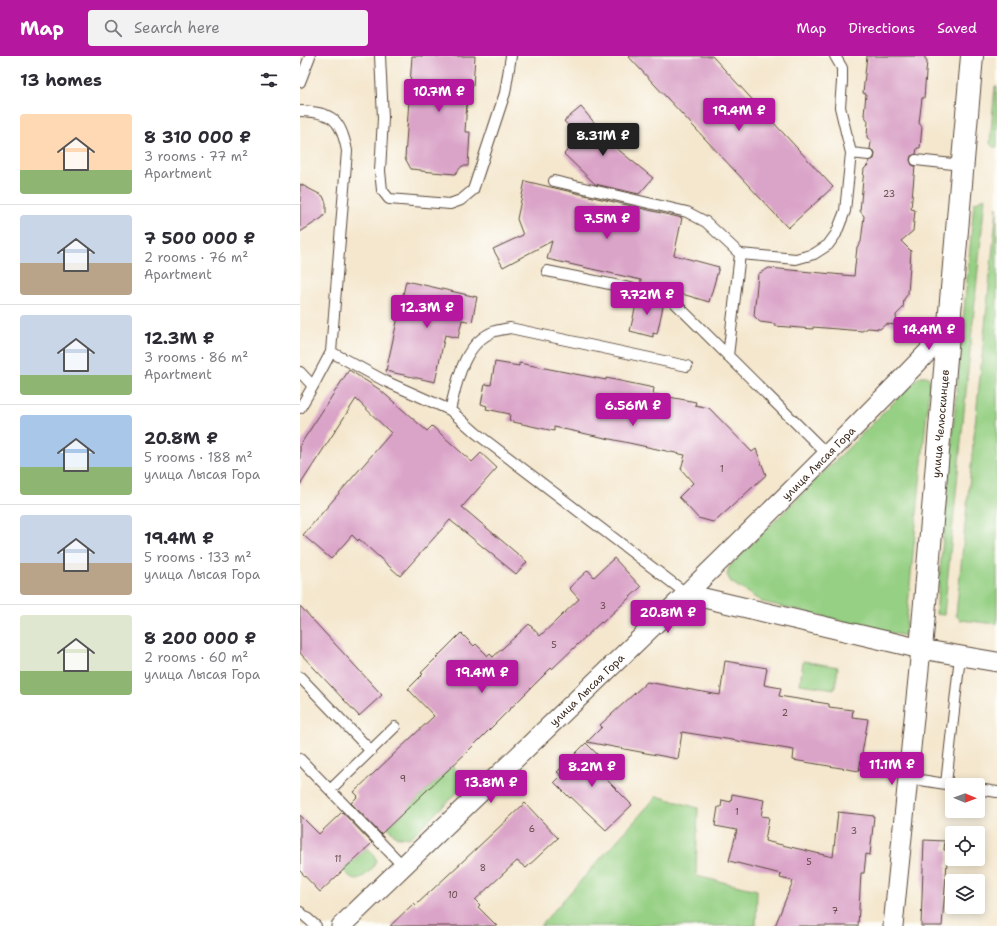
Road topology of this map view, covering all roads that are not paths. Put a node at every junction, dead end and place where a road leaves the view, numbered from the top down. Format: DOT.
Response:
graph roads {
  1 [pos="310,56"];
  2 [pos="380,56"];
  3 [pos="511,56"];
  4 [pos="835,56"];
  5 [pos="972,56"];
  6 [pos="300,82"];
  7 [pos="300,111"];
  8 [pos="851,153"];
  9 [pos="870,155"];
  10 [pos="916,160"];
  11 [pos="962,165"];
  12 [pos="554,181"];
  13 [pos="740,254"];
  14 [pos="547,271"];
  15 [pos="948,331"];
  16 [pos="331,352"];
  17 [pos="728,356"];
  18 [pos="687,366"];
  19 [pos="300,372"];
  20 [pos="313,386"];
  21 [pos="300,408"];
  22 [pos="450,410"];
  23 [pos="828,455"];
  24 [pos="687,594"];
  25 [pos="921,649"];
  26 [pos="960,656"];
  27 [pos="997,662"];
  28 [pos="300,677"];
  29 [pos="395,726"];
  30 [pos="370,750"];
  31 [pos="300,759"];
  32 [pos="908,778"];
  33 [pos="950,778"];
  34 [pos="945,784"];
  35 [pos="330,790"];
  36 [pos="985,790"];
  37 [pos="997,792"];
  38 [pos="403,866"];
  39 [pos="300,912"];
  40 [pos="316,926"];
  41 [pos="341,926"];
  42 [pos="893,926"];
  1 -- 6 [label="lane"];
  2 -- 3 [label="lane"];
  4 -- 8 [label="lane"];
  5 -- 11 [label="street, улица Челюскинцев"];
  7 -- 16 [label="lane"];
  8 -- 9 [label="lane"];
  8 -- 13 [label="lane"];
  10 -- 11 [label="lane"];
  11 -- 15 [label="street, улица Челюскинцев"];
  12 -- 13 [label="lane"];
  13 -- 17 [label="lane"];
  14 -- 17 [label="lane"];
  15 -- 23 [label="street, улица Лысая Гора"];
  15 -- 25 [label="street, улица Челюскинцев"];
  16 -- 20 [label="lane"];
  16 -- 22 [label="lane"];
  17 -- 23 [label="lane"];
  18 -- 22 [label="lane"];
  19 -- 20 [label="lane"];
  20 -- 21 [label="lane"];
  22 -- 24 [label="lane"];
  23 -- 24 [label="street, улица Лысая Гора"];
  24 -- 25 [label="street"];
  24 -- 38 [label="street, улица Лысая Гора"];
  25 -- 26 [label="street"];
  25 -- 32 [label="street"];
  26 -- 27 [label="street"];
  26 -- 33 [label="lane"];
  28 -- 30 [label="lane"];
  29 -- 30 [label="lane"];
  30 -- 35 [label="lane"];
  31 -- 35 [label="lane"];
  32 -- 34 [label="lane"];
  32 -- 42 [label="street"];
  35 -- 38 [label="lane"];
  36 -- 37 [label="lane"];
  38 -- 41 [label="street, улица Лысая Гора"];
  39 -- 40 [label="lane"];
}
